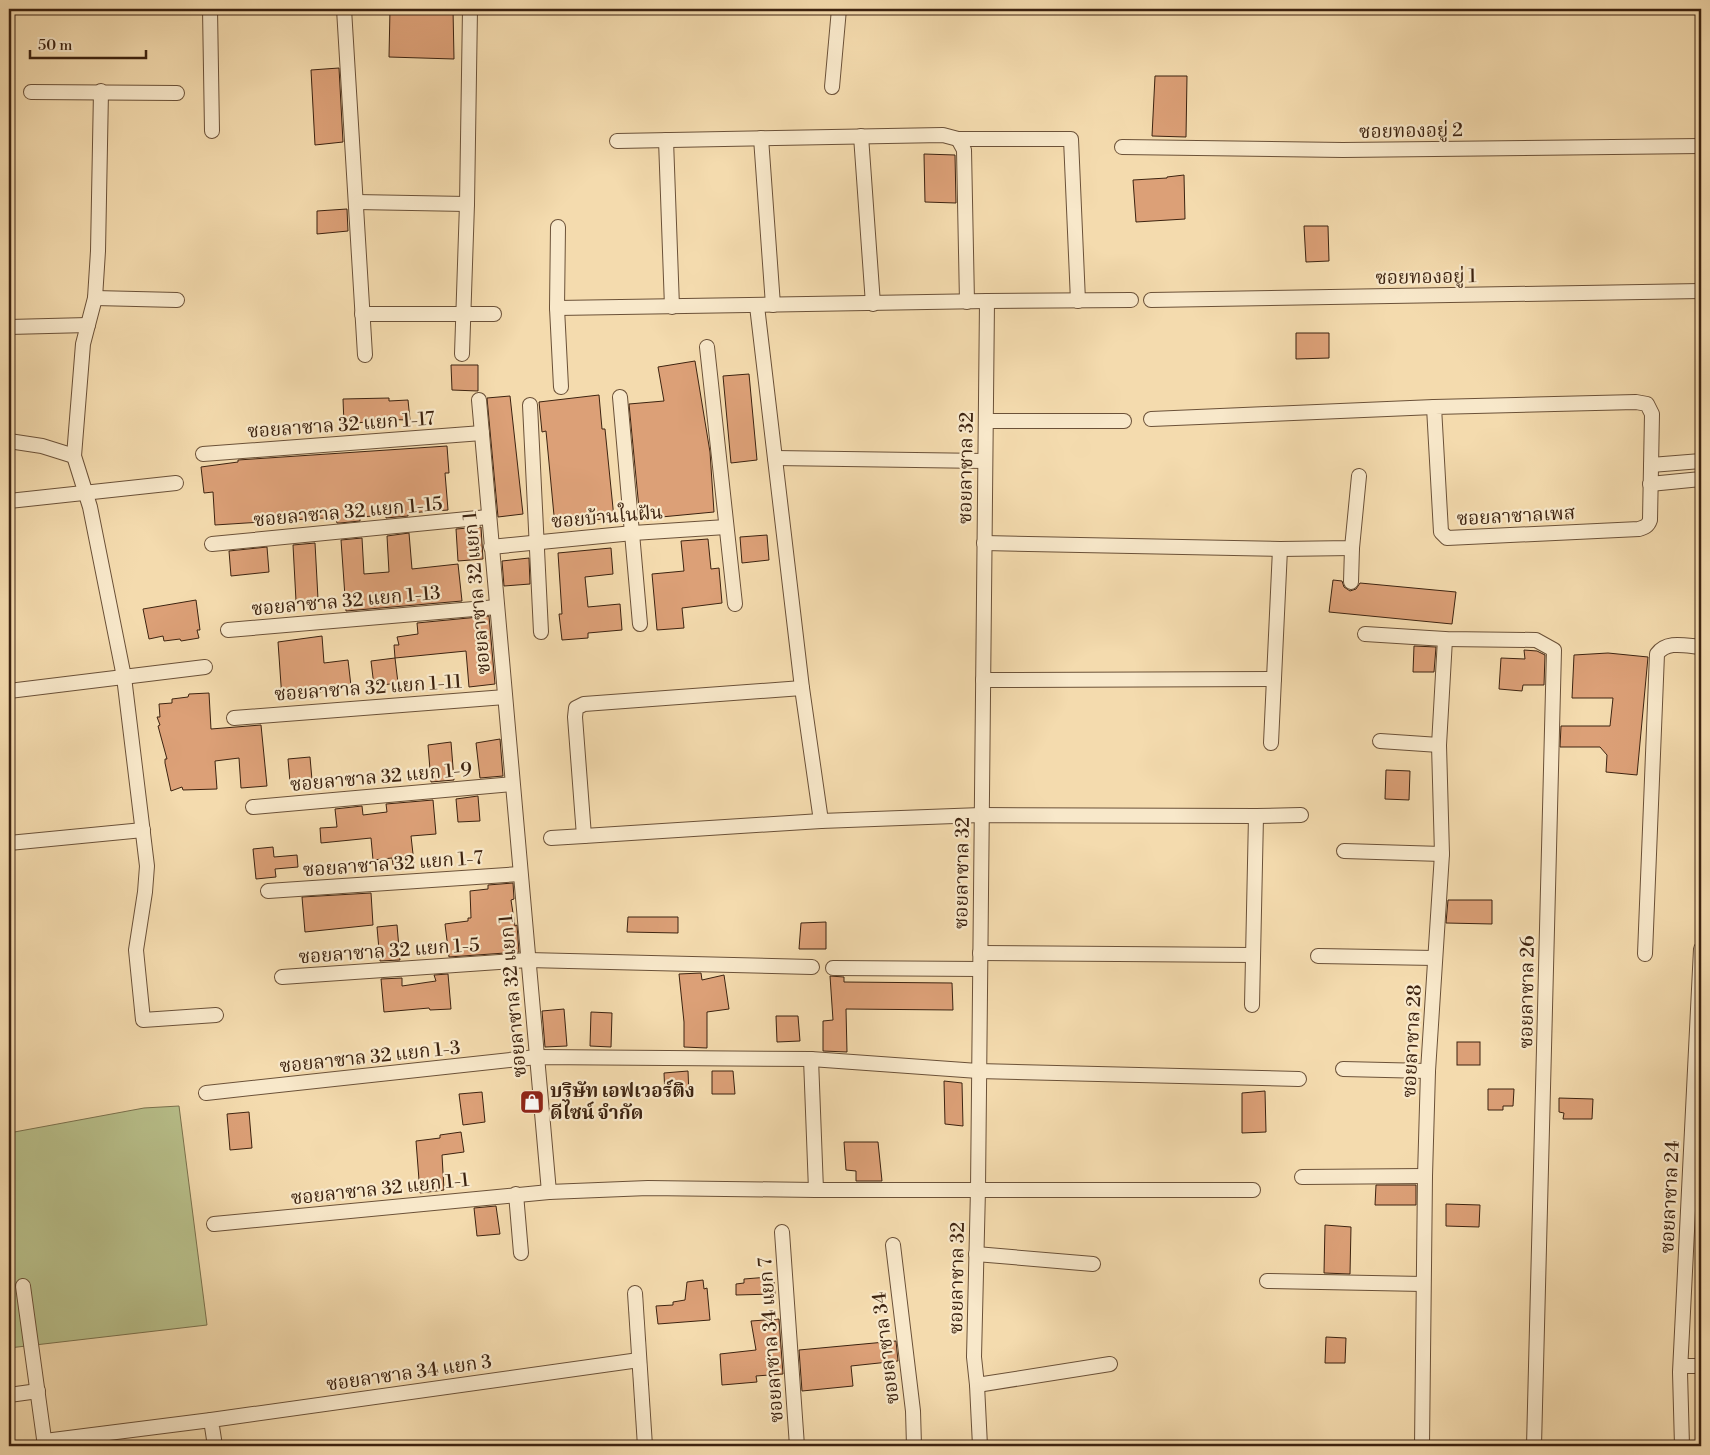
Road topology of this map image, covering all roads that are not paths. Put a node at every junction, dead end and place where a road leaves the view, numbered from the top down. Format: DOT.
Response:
graph roads {
  1 [pos="210,9"];
  2 [pos="344,9"];
  3 [pos="470,9"];
  4 [pos="839,9"];
  5 [pos="832,87"];
  6 [pos="102,91"];
  7 [pos="31,92"];
  8 [pos="177,93"];
  9 [pos="212,132"];
  10 [pos="861,136"];
  11 [pos="761,138"];
  12 [pos="958,139"];
  13 [pos="666,140"];
  14 [pos="617,141"];
  15 [pos="1701,146"];
  16 [pos="1122,147"];
  17 [pos="356,202"];
  18 [pos="467,204"];
  19 [pos="558,227"];
  20 [pos="1701,291"];
  21 [pos="95,298"];
  22 [pos="177,300"];
  23 [pos="1131,300"];
  24 [pos="1151,300"];
  25 [pos="987,301"];
  26 [pos="1078,301"];
  27 [pos="967,302"];
  28 [pos="873,304"];
  29 [pos="773,305"];
  30 [pos="672,306"];
  31 [pos="757,306"];
  32 [pos="557,308"];
  33 [pos="362,314"];
  34 [pos="463,314"];
  35 [pos="494,314"];
  36 [pos="88,325"];
  37 [pos="9,327"];
  38 [pos="706,346"];
  39 [pos="462,354"];
  40 [pos="365,355"];
  41 [pos="560,386"];
  42 [pos="620,397"];
  43 [pos="479,400"];
  44 [pos="530,405"];
  45 [pos="1434,407"];
  46 [pos="1151,419"];
  47 [pos="986,421"];
  48 [pos="1124,421"];
  49 [pos="482,433"];
  50 [pos="9,441"];
  51 [pos="203,454"];
  52 [pos="74,456"];
  53 [pos="775,458"];
  54 [pos="985,461"];
  55 [pos="1701,461"];
  56 [pos="1651,465"];
  57 [pos="1359,476"];
  58 [pos="1701,480"];
  59 [pos="176,483"];
  60 [pos="1650,484"];
  61 [pos="86,493"];
  62 [pos="9,501"];
  63 [pos="488,517"];
  64 [pos="726,527"];
  65 [pos="633,533"];
  66 [pos="536,543"];
  67 [pos="984,543"];
  68 [pos="212,544"];
  69 [pos="491,547"];
  70 [pos="1352,548"];
  71 [pos="1280,549"];
  72 [pos="1351,582"];
  73 [pos="735,604"];
  74 [pos="497,607"];
  75 [pos="640,624"];
  76 [pos="228,630"];
  77 [pos="541,632"];
  78 [pos="1365,634"];
  79 [pos="1445,639"];
  80 [pos="1701,647"];
  81 [pos="205,667"];
  82 [pos="124,677"];
  83 [pos="1274,679"];
  84 [pos="983,680"];
  85 [pos="802,688"];
  86 [pos="9,691"];
  87 [pos="505,697"];
  88 [pos="234,718"];
  89 [pos="1380,741"];
  90 [pos="1271,744"];
  91 [pos="1439,745"];
  92 [pos="512,784"];
  93 [pos="253,807"];
  94 [pos="981,815"];
  95 [pos="1301,815"];
  96 [pos="1256,816"];
  97 [pos="821,821"];
  98 [pos="143,830"];
  99 [pos="584,836"];
  100 [pos="551,838"];
  101 [pos="9,843"];
  102 [pos="1344,851"];
  103 [pos="1442,854"];
  104 [pos="520,874"];
  105 [pos="268,890"];
  106 [pos="1701,949"];
  107 [pos="980,953"];
  108 [pos="1645,954"];
  109 [pos="1253,955"];
  110 [pos="1318,956"];
  111 [pos="1436,958"];
  112 [pos="528,960"];
  113 [pos="812,967"];
  114 [pos="833,968"];
  115 [pos="979,969"];
  116 [pos="282,977"];
  117 [pos="1252,1005"];
  118 [pos="216,1015"];
  119 [pos="537,1057"];
  120 [pos="811,1059"];
  121 [pos="1342,1069"];
  122 [pos="1698,1070"];
  123 [pos="1428,1071"];
  124 [pos="978,1072"];
  125 [pos="1299,1079"];
  126 [pos="206,1093"];
  127 [pos="1425,1176"];
  128 [pos="1302,1177"];
  129 [pos="978,1189"];
  130 [pos="816,1190"];
  131 [pos="1253,1190"];
  132 [pos="549,1192"];
  133 [pos="516,1194"];
  134 [pos="214,1224"];
  135 [pos="782,1232"];
  136 [pos="893,1245"];
  137 [pos="521,1253"];
  138 [pos="976,1254"];
  139 [pos="1092,1264"];
  140 [pos="1267,1281"];
  141 [pos="1423,1284"];
  142 [pos="23,1286"];
  143 [pos="635,1293"];
  144 [pos="639,1360"];
  145 [pos="1110,1364"];
  146 [pos="1681,1366"];
  147 [pos="1701,1366"];
  148 [pos="977,1385"];
  149 [pos="38,1391"];
  150 [pos="9,1395"];
  151 [pos="211,1420"];
  152 [pos="45,1444"];
  153 [pos="215,1446"];
  154 [pos="645,1446"];
  155 [pos="797,1446"];
  156 [pos="914,1446"];
  157 [pos="980,1446"];
  158 [pos="1422,1446"];
  159 [pos="1534,1446"];
  160 [pos="1682,1446"];
  1 -- 9 [label="street"];
  2 -- 17 [label="street"];
  3 -- 18 [label="street"];
  4 -- 5 [label="street"];
  6 -- 7 [label="street"];
  6 -- 8 [label="street"];
  6 -- 21 [label="street"];
  10 -- 11 [label="street"];
  10 -- 12 [label="street"];
  10 -- 28 [label="street"];
  11 -- 13 [label="street"];
  11 -- 29 [label="street"];
  12 -- 26 [label="street"];
  12 -- 27 [label="street"];
  13 -- 14 [label="street"];
  13 -- 30 [label="street"];
  15 -- 16 [label="street, ซอยทองอยู่ 2"];
  17 -- 18 [label="street"];
  17 -- 33 [label="street"];
  18 -- 34 [label="street"];
  19 -- 32 [label="street"];
  20 -- 24 [label="street, ซอยทองอยู่ 1"];
  21 -- 22 [label="street"];
  21 -- 36 [label="street"];
  23 -- 26 [label="street"];
  25 -- 26 [label="street"];
  25 -- 27 [label="street"];
  25 -- 47 [label="street, ซอยลาซาล 32"];
  27 -- 28 [label="street"];
  28 -- 29 [label="street"];
  29 -- 31 [label="street"];
  30 -- 31 [label="street"];
  30 -- 32 [label="street"];
  31 -- 53 [label="street"];
  32 -- 41 [label="street"];
  33 -- 34 [label="street"];
  33 -- 40 [label="street"];
  34 -- 35 [label="street"];
  34 -- 39 [label="street"];
  36 -- 37 [label="street"];
  36 -- 52 [label="street"];
  38 -- 64 [label="street"];
  42 -- 65 [label="street"];
  43 -- 49 [label="street, ซอยลาซาล 32 แยก 1"];
  44 -- 66 [label="street"];
  45 -- 46 [label="street, ซอยลาซาลเพส"];
  45 -- 56 [label="street, ซอยลาซาลเพส"];
  45 -- 60 [label="street, ซอยลาซาลเพส"];
  47 -- 48 [label="street"];
  47 -- 54 [label="street, ซอยลาซาล 32"];
  49 -- 51 [label="street, ซอยลาซาล 32 แยก 1-17"];
  49 -- 63 [label="street, ซอยลาซาล 32 แยก 1"];
  50 -- 52 [label="street"];
  52 -- 61 [label="street"];
  53 -- 54 [label="street"];
  53 -- 85 [label="street"];
  54 -- 67 [label="street, ซอยลาซาล 32"];
  55 -- 56 [label="street"];
  56 -- 60 [label="street, ซอยลาซาลเพส"];
  57 -- 70 [label="street"];
  58 -- 60 [label="street"];
  59 -- 61 [label="street"];
  61 -- 62 [label="street"];
  61 -- 82 [label="street"];
  63 -- 68 [label="street, ซอยลาซาล 32 แยก 1-15"];
  63 -- 69 [label="street, ซอยลาซาล 32 แยก 1"];
  64 -- 65 [label="street, ซอยบ้านในฝัน"];
  64 -- 73 [label="street"];
  65 -- 66 [label="street, ซอยบ้านในฝัน"];
  65 -- 75 [label="street"];
  66 -- 69 [label="street, ซอยบ้านในฝัน"];
  66 -- 77 [label="street"];
  67 -- 71 [label="street"];
  67 -- 84 [label="street, ซอยลาซาล 32"];
  69 -- 74 [label="street, ซอยลาซาล 32 แยก 1"];
  70 -- 71 [label="street"];
  70 -- 72 [label="street"];
  71 -- 83 [label="street"];
  74 -- 76 [label="street, ซอยลาซาล 32 แยก 1-13"];
  74 -- 87 [label="street, ซอยลาซาล 32 แยก 1"];
  78 -- 79 [label="street"];
  79 -- 91 [label="street, ซอยลาซาล 28"];
  79 -- 159 [label="street, ซอยลาซาล 26"];
  80 -- 108 [label="street"];
  81 -- 82 [label="street"];
  82 -- 86 [label="street"];
  82 -- 98 [label="street"];
  83 -- 84 [label="street"];
  83 -- 90 [label="street"];
  84 -- 94 [label="street, ซอยลาซาล 32"];
  85 -- 97 [label="street"];
  85 -- 99 [label="street"];
  87 -- 88 [label="street, ซอยลาซาล 32 แยก 1-11"];
  87 -- 92 [label="street, ซอยลาซาล 32 แยก 1"];
  89 -- 91 [label="street"];
  91 -- 103 [label="street, ซอยลาซาล 28"];
  92 -- 93 [label="street, ซอยลาซาล 32 แยก 1-9"];
  92 -- 104 [label="street, ซอยลาซาล 32 แยก 1"];
  94 -- 96 [label="street"];
  94 -- 97 [label="street"];
  94 -- 107 [label="street, ซอยลาซาล 32"];
  95 -- 96 [label="street"];
  96 -- 109 [label="street"];
  97 -- 99 [label="street"];
  98 -- 101 [label="street"];
  98 -- 118 [label="street"];
  99 -- 100 [label="street"];
  102 -- 103 [label="street"];
  103 -- 111 [label="street, ซอยลาซาล 28"];
  104 -- 105 [label="street, ซอยลาซาล 32 แยก 1-7"];
  104 -- 112 [label="street, ซอยลาซาล 32 แยก 1"];
  106 -- 122 [label="street, ซอยลาซาล 24"];
  107 -- 109 [label="street"];
  107 -- 115 [label="street, ซอยลาซาล 32"];
  109 -- 117 [label="street"];
  110 -- 111 [label="street"];
  111 -- 123 [label="street, ซอยลาซาล 28"];
  112 -- 113 [label="street, ซอยลาซาล 32 แยก 1-5"];
  112 -- 116 [label="street, ซอยลาซาล 32 แยก 1-5"];
  112 -- 119 [label="street, ซอยลาซาล 32 แยก 1"];
  114 -- 115 [label="street"];
  115 -- 124 [label="street, ซอยลาซาล 32"];
  119 -- 120 [label="street, ซอยลาซาล 32 แยก 1-3"];
  119 -- 126 [label="street, ซอยลาซาล 32 แยก 1-3"];
  119 -- 132 [label="street, ซอยลาซาล 32 แยก 1"];
  120 -- 124 [label="street, ซอยลาซาล 32 แยก 1-3"];
  120 -- 130 [label="street"];
  121 -- 123 [label="street"];
  122 -- 146 [label="street, ซอยลาซาล 24"];
  123 -- 127 [label="street, ซอยลาซาล 28"];
  124 -- 125 [label="street, ซอยลาซาล 32 แยก 1-3"];
  124 -- 129 [label="street, ซอยลาซาล 32"];
  127 -- 128 [label="street"];
  127 -- 141 [label="street, ซอยลาซาล 28"];
  129 -- 130 [label="street"];
  129 -- 131 [label="street"];
  129 -- 138 [label="street, ซอยลาซาล 32"];
  130 -- 132 [label="street"];
  132 -- 133 [label="street, ซอยลาซาล 32 แยก 1-1"];
  133 -- 134 [label="street, ซอยลาซาล 32 แยก 1-1"];
  133 -- 137 [label="street"];
  135 -- 155 [label="street, ซอยลาซาล 34 แยก 7"];
  136 -- 156 [label="street, ซอยลาซาล 34"];
  138 -- 139 [label="street"];
  138 -- 148 [label="street, ซอยลาซาล 32"];
  140 -- 141 [label="street"];
  141 -- 158 [label="street, ซอยลาซาล 28"];
  142 -- 149 [label="street"];
  143 -- 144 [label="street"];
  144 -- 151 [label="street, ซอยลาซาล 34 แยก 3"];
  144 -- 154 [label="street"];
  145 -- 148 [label="street"];
  146 -- 147 [label="street"];
  146 -- 160 [label="street, ซอยลาซาล 24"];
  148 -- 157 [label="street, ซอยลาซาล 32"];
  149 -- 150 [label="street"];
  149 -- 152 [label="street"];
  151 -- 152 [label="street, ซอยลาซาล 34 แยก 3"];
  151 -- 153 [label="street"];
}
